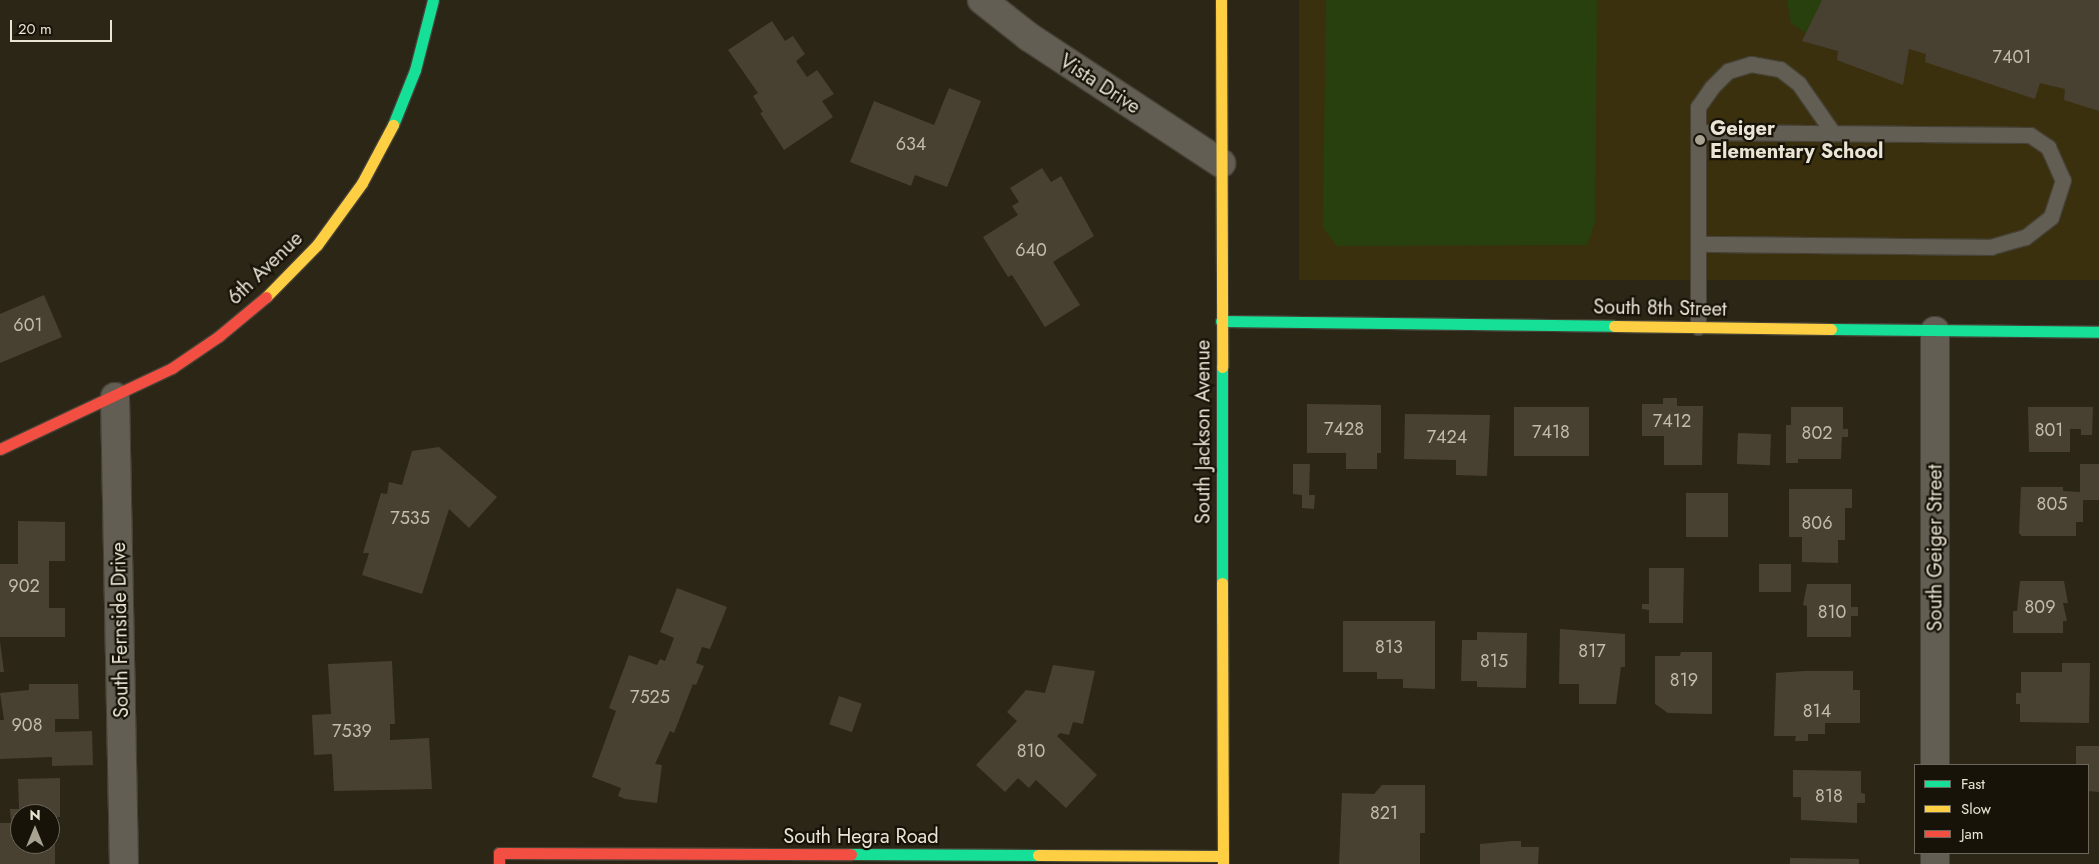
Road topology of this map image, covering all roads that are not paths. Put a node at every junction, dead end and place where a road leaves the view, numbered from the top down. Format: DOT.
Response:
graph roads {
  1 [pos="433,0"];
  2 [pos="982,0"];
  3 [pos="1221,0"];
  4 [pos="1698,132"];
  5 [pos="1834,133"];
  6 [pos="1221,163"];
  7 [pos="1698,244"];
  8 [pos="1222,321"];
  9 [pos="1698,327"];
  10 [pos="1935,330"];
  11 [pos="2099,332"];
  12 [pos="115,397"];
  13 [pos="0,449"];
  14 [pos="1935,764"];
  15 [pos="499,858"];
  16 [pos="871,859"];
  17 [pos="1223,860"];
  18 [pos="124,864"];
  1 -- 12 [label="street, 6th Avenue"];
  2 -- 6 [label="street, Vista Drive"];
  3 -- 6 [label="street, South Jackson Avenue"];
  4 -- 5 [label="lane"];
  4 -- 5 [label="lane"];
  4 -- 7 [label="lane"];
  5 -- 7 [label="lane"];
  6 -- 8 [label="street, South Jackson Avenue"];
  7 -- 9 [label="lane"];
  8 -- 9 [label="street, South 8th Street"];
  8 -- 17 [label="street, South Jackson Avenue"];
  9 -- 10 [label="street, South 8th Street"];
  10 -- 11 [label="street, South 8th Street"];
  10 -- 14 [label="street, South Geiger Street"];
  12 -- 13 [label="street, 6th Avenue"];
  12 -- 18 [label="street, South Fernside Drive"];
  15 -- 16 [label="street, South Hegra Road"];
  16 -- 17 [label="street, South Hegra Road"];
}
